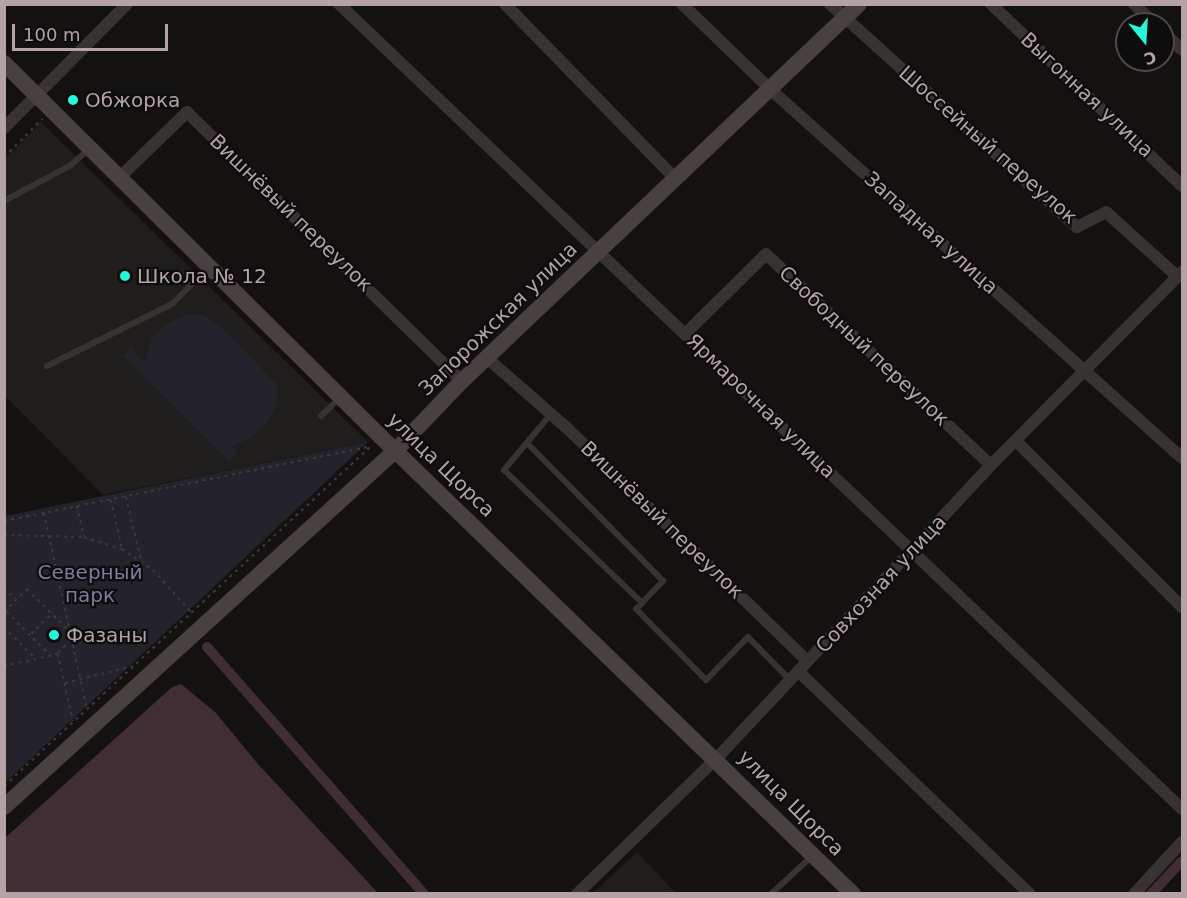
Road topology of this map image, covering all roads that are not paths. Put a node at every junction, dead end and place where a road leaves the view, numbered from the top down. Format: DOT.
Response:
graph roads {
  1 [pos="127,4"];
  2 [pos="339,4"];
  3 [pos="506,4"];
  4 [pos="682,4"];
  5 [pos="830,4"];
  6 [pos="859,4"];
  7 [pos="991,4"];
  8 [pos="844,19"];
  9 [pos="4,63"];
  10 [pos="770,89"];
  11 [pos="36,95"];
  12 [pos="4,128"];
  13 [pos="89,148"];
  14 [pos="674,177"];
  15 [pos="119,178"];
  16 [pos="1182,186"];
  17 [pos="4,201"];
  18 [pos="596,253"];
  19 [pos="210,265"];
  20 [pos="1180,274"];
  21 [pos="686,333"];
  22 [pos="487,358"];
  23 [pos="47,366"];
  24 [pos="1087,372"];
  25 [pos="462,381"];
  26 [pos="341,397"];
  27 [pos="550,415"];
  28 [pos="321,416"];
  29 [pos="1016,441"];
  30 [pos="528,443"];
  31 [pos="385,446"];
  32 [pos="1182,458"];
  33 [pos="991,465"];
  34 [pos="913,552"];
  35 [pos="642,603"];
  36 [pos="1182,607"];
  37 [pos="807,661"];
  38 [pos="794,675"];
  39 [pos="717,758"];
  40 [pos="4,807"];
  41 [pos="1182,809"];
  42 [pos="1182,842"];
  43 [pos="813,854"];
  44 [pos="577,894"];
  45 [pos="771,894"];
  46 [pos="853,894"];
  47 [pos="1030,894"];
  48 [pos="1134,894"];
  1 -- 11 [label="street"];
  2 -- 18 [label="street, Ярмарочная улица"];
  3 -- 14 [label="street"];
  4 -- 10 [label="street, Западная улица"];
  5 -- 8 [label="street, Шоссейный переулок"];
  6 -- 8 [label="street, Запорожская улица"];
  7 -- 16 [label="street, Выгонная улица"];
  8 -- 10 [label="street, Запорожская улица"];
  8 -- 20 [label="street, Шоссейный переулок"];
  9 -- 11 [label="street, улица Щорса"];
  10 -- 14 [label="street, Запорожская улица"];
  10 -- 24 [label="street, Западная улица"];
  11 -- 12 [label="street"];
  11 -- 13 [label="street, улица Щорса"];
  13 -- 15 [label="street, улица Щорса"];
  13 -- 17 [label="lane"];
  14 -- 18 [label="street, Запорожская улица"];
  15 -- 19 [label="street, улица Щорса"];
  15 -- 25 [label="street, Вишнёвый переулок"];
  18 -- 21 [label="street, Ярмарочная улица"];
  18 -- 22 [label="street, Запорожская улица"];
  19 -- 23 [label="lane"];
  19 -- 26 [label="street, улица Щорса"];
  20 -- 24 [label="street, Совхозная улица"];
  21 -- 33 [label="street, Свободный переулок"];
  21 -- 34 [label="street, Ярмарочная улица"];
  22 -- 25 [label="street, Запорожская улица"];
  22 -- 27 [label="street, Вишнёвый переулок"];
  24 -- 29 [label="street, Совхозная улица"];
  24 -- 32 [label="street, Западная улица"];
  25 -- 31 [label="street, Запорожская улица"];
  26 -- 28 [label="lane"];
  26 -- 31 [label="street, улица Щорса"];
  27 -- 30 [label="lane"];
  27 -- 37 [label="street, Вишнёвый переулок"];
  29 -- 33 [label="street, Совхозная улица"];
  29 -- 36 [label="street"];
  30 -- 35 [label="lane"];
  30 -- 35 [label="lane"];
  31 -- 39 [label="street, улица Щорса"];
  31 -- 40 [label="street, Запорожская улица"];
  33 -- 34 [label="street, Совхозная улица"];
  34 -- 37 [label="street, Совхозная улица"];
  34 -- 41 [label="street, Ярмарочная улица"];
  35 -- 38 [label="lane"];
  37 -- 38 [label="street, Совхозная улица"];
  38 -- 39 [label="street, Совхозная улица"];
  38 -- 47 [label="street"];
  39 -- 43 [label="street, улица Щорса"];
  39 -- 44 [label="street, Совхозная улица"];
  42 -- 48 [label="street"];
  43 -- 45 [label="lane"];
  43 -- 46 [label="street, улица Щорса"];
}
